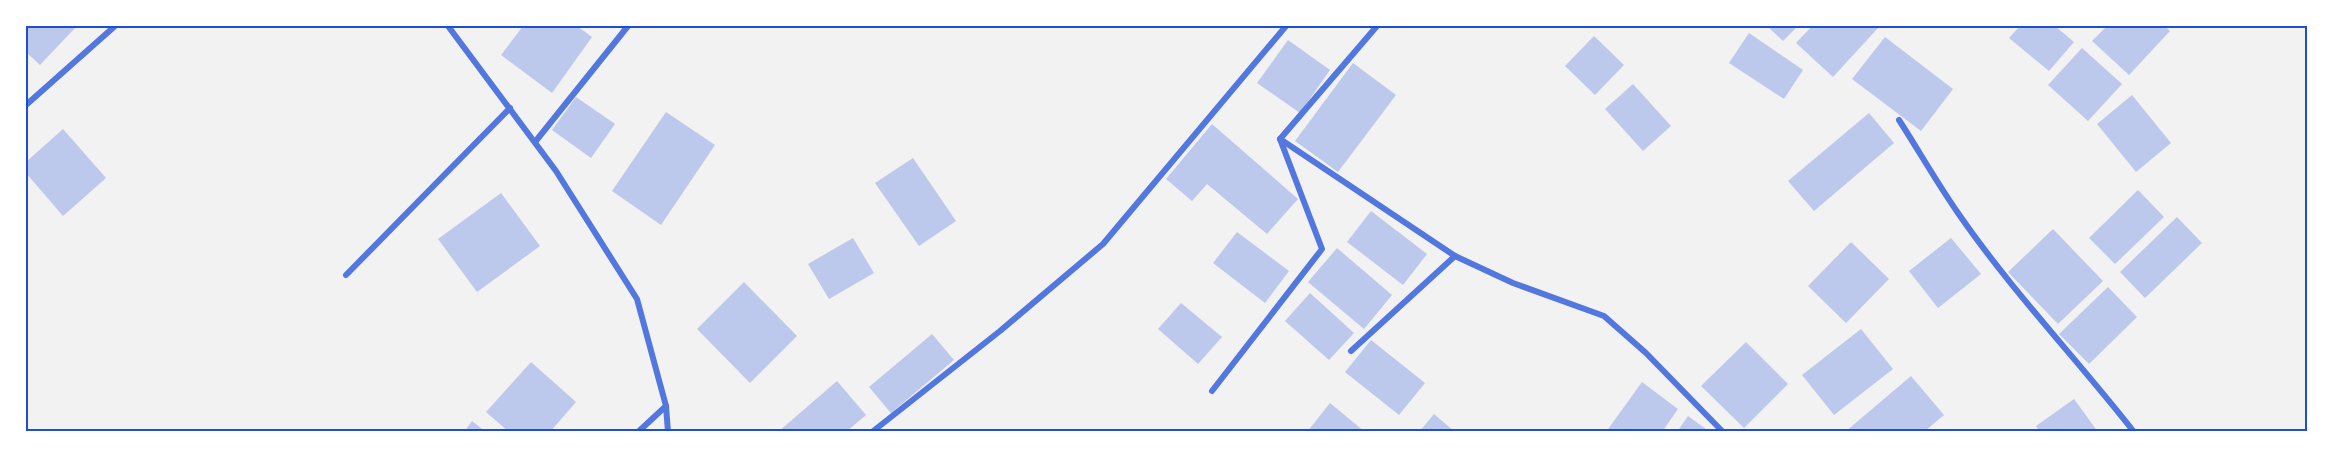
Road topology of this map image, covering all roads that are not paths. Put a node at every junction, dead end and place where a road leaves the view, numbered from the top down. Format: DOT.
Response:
graph roads {
  1 [pos="115,26"];
  2 [pos="448,26"];
  3 [pos="628,26"];
  4 [pos="1286,26"];
  5 [pos="1377,26"];
  6 [pos="26,105"];
  7 [pos="510,108"];
  8 [pos="1899,120"];
  9 [pos="1280,139"];
  10 [pos="535,142"];
  11 [pos="1455,256"];
  12 [pos="346,275"];
  13 [pos="1351,351"];
  14 [pos="1212,391"];
  15 [pos="666,405"];
  16 [pos="638,432"];
  17 [pos="668,432"];
  18 [pos="872,432"];
  19 [pos="1723,432"];
  20 [pos="2134,432"];
  1 -- 6 [label="street"];
  2 -- 7 [label="street"];
  3 -- 10 [label="street"];
  4 -- 18 [label="street"];
  5 -- 9 [label="street"];
  7 -- 10 [label="street"];
  7 -- 12 [label="street"];
  8 -- 20 [label="street"];
  9 -- 11 [label="street"];
  9 -- 14 [label="street"];
  10 -- 15 [label="street"];
  11 -- 13 [label="street"];
  11 -- 19 [label="street"];
  15 -- 16 [label="street"];
  15 -- 17 [label="street"];
}
